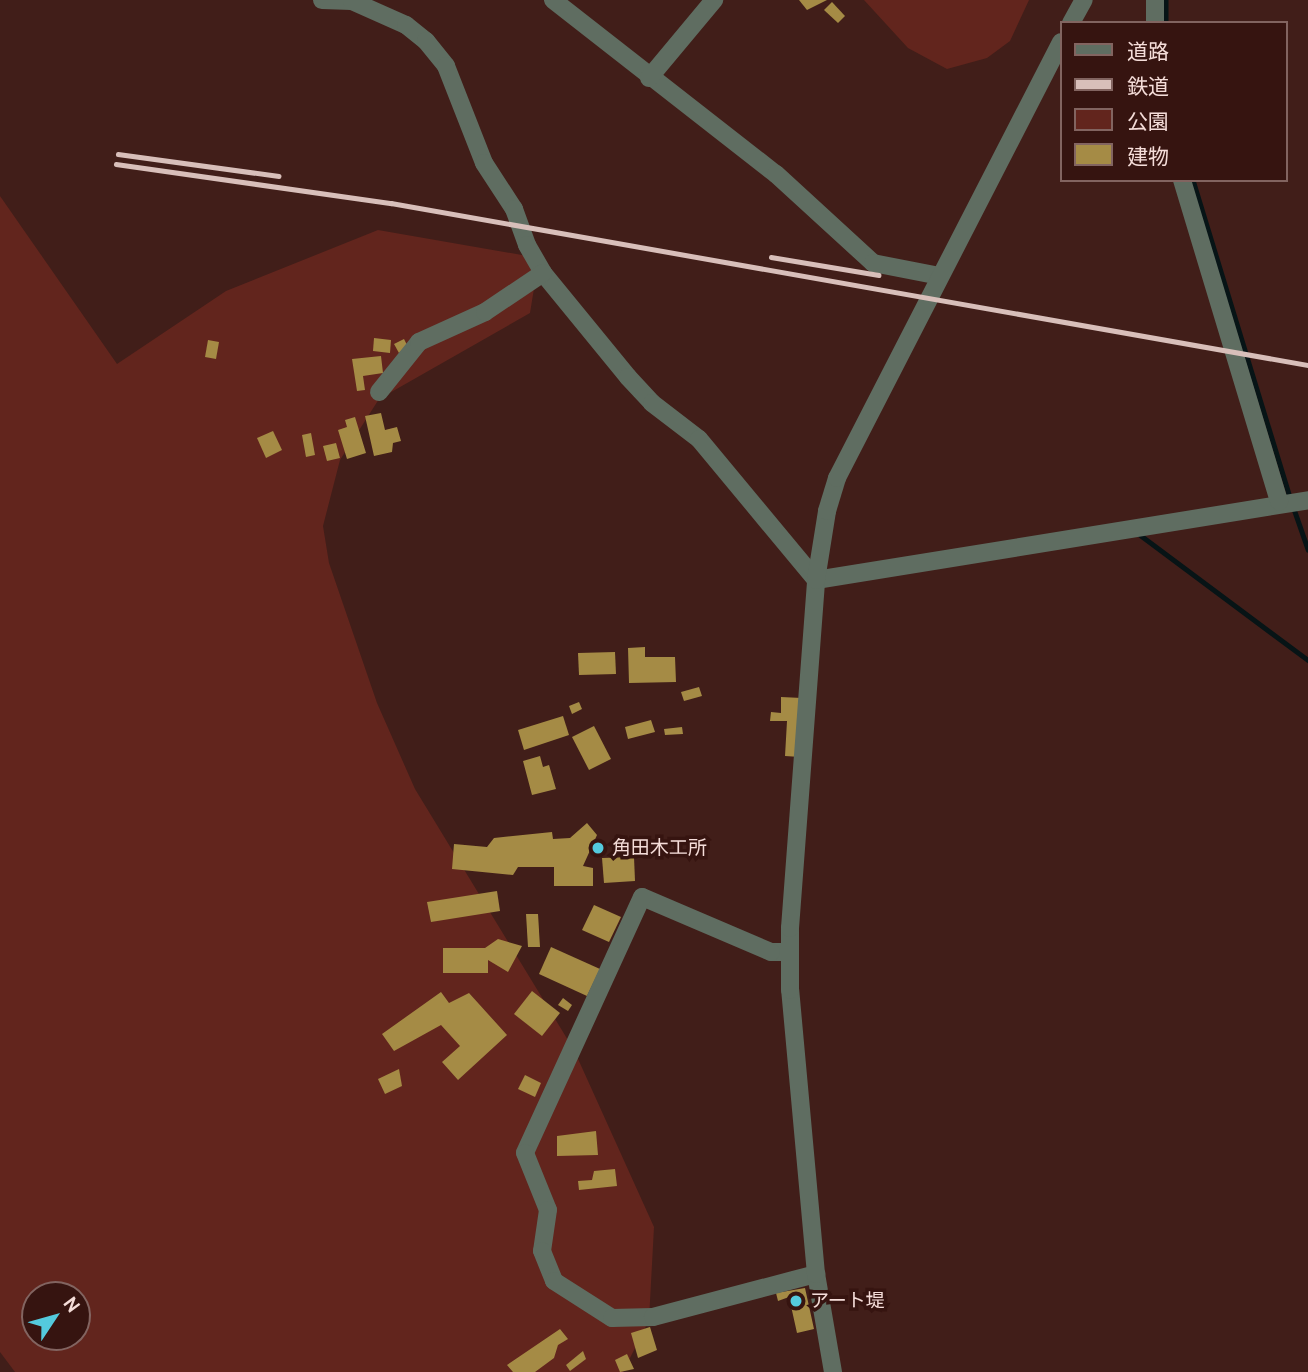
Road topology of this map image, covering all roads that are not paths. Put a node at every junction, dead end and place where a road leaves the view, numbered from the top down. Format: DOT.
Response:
graph roads {
  1 [pos="322,0"];
  2 [pos="553,0"];
  3 [pos="714,0"];
  4 [pos="1083,0"];
  5 [pos="1155,0"];
  6 [pos="352,1"];
  7 [pos="1072,21"];
  8 [pos="1155,21"];
  9 [pos="1060,44"];
  10 [pos="649,78"];
  11 [pos="1183,182"];
  12 [pos="543,273"];
  13 [pos="940,276"];
  14 [pos="379,392"];
  15 [pos="1293,501"];
  16 [pos="816,580"];
  17 [pos="790,952"];
  18 [pos="816,1274"];
  19 [pos="832,1372"];
  1 -- 6 [label="street"];
  2 -- 10 [label="street"];
  3 -- 10 [label="street"];
  4 -- 7 [label="street"];
  5 -- 8 [label="street"];
  6 -- 12 [label="street"];
  9 -- 13 [label="street"];
  10 -- 13 [label="street"];
  11 -- 15 [label="street"];
  12 -- 14 [label="street"];
  12 -- 16 [label="street"];
  13 -- 16 [label="street"];
  15 -- 16 [label="street"];
  16 -- 17 [label="street"];
  17 -- 18 [label="street"];
  17 -- 18 [label="street"];
  18 -- 19 [label="street"];
}
